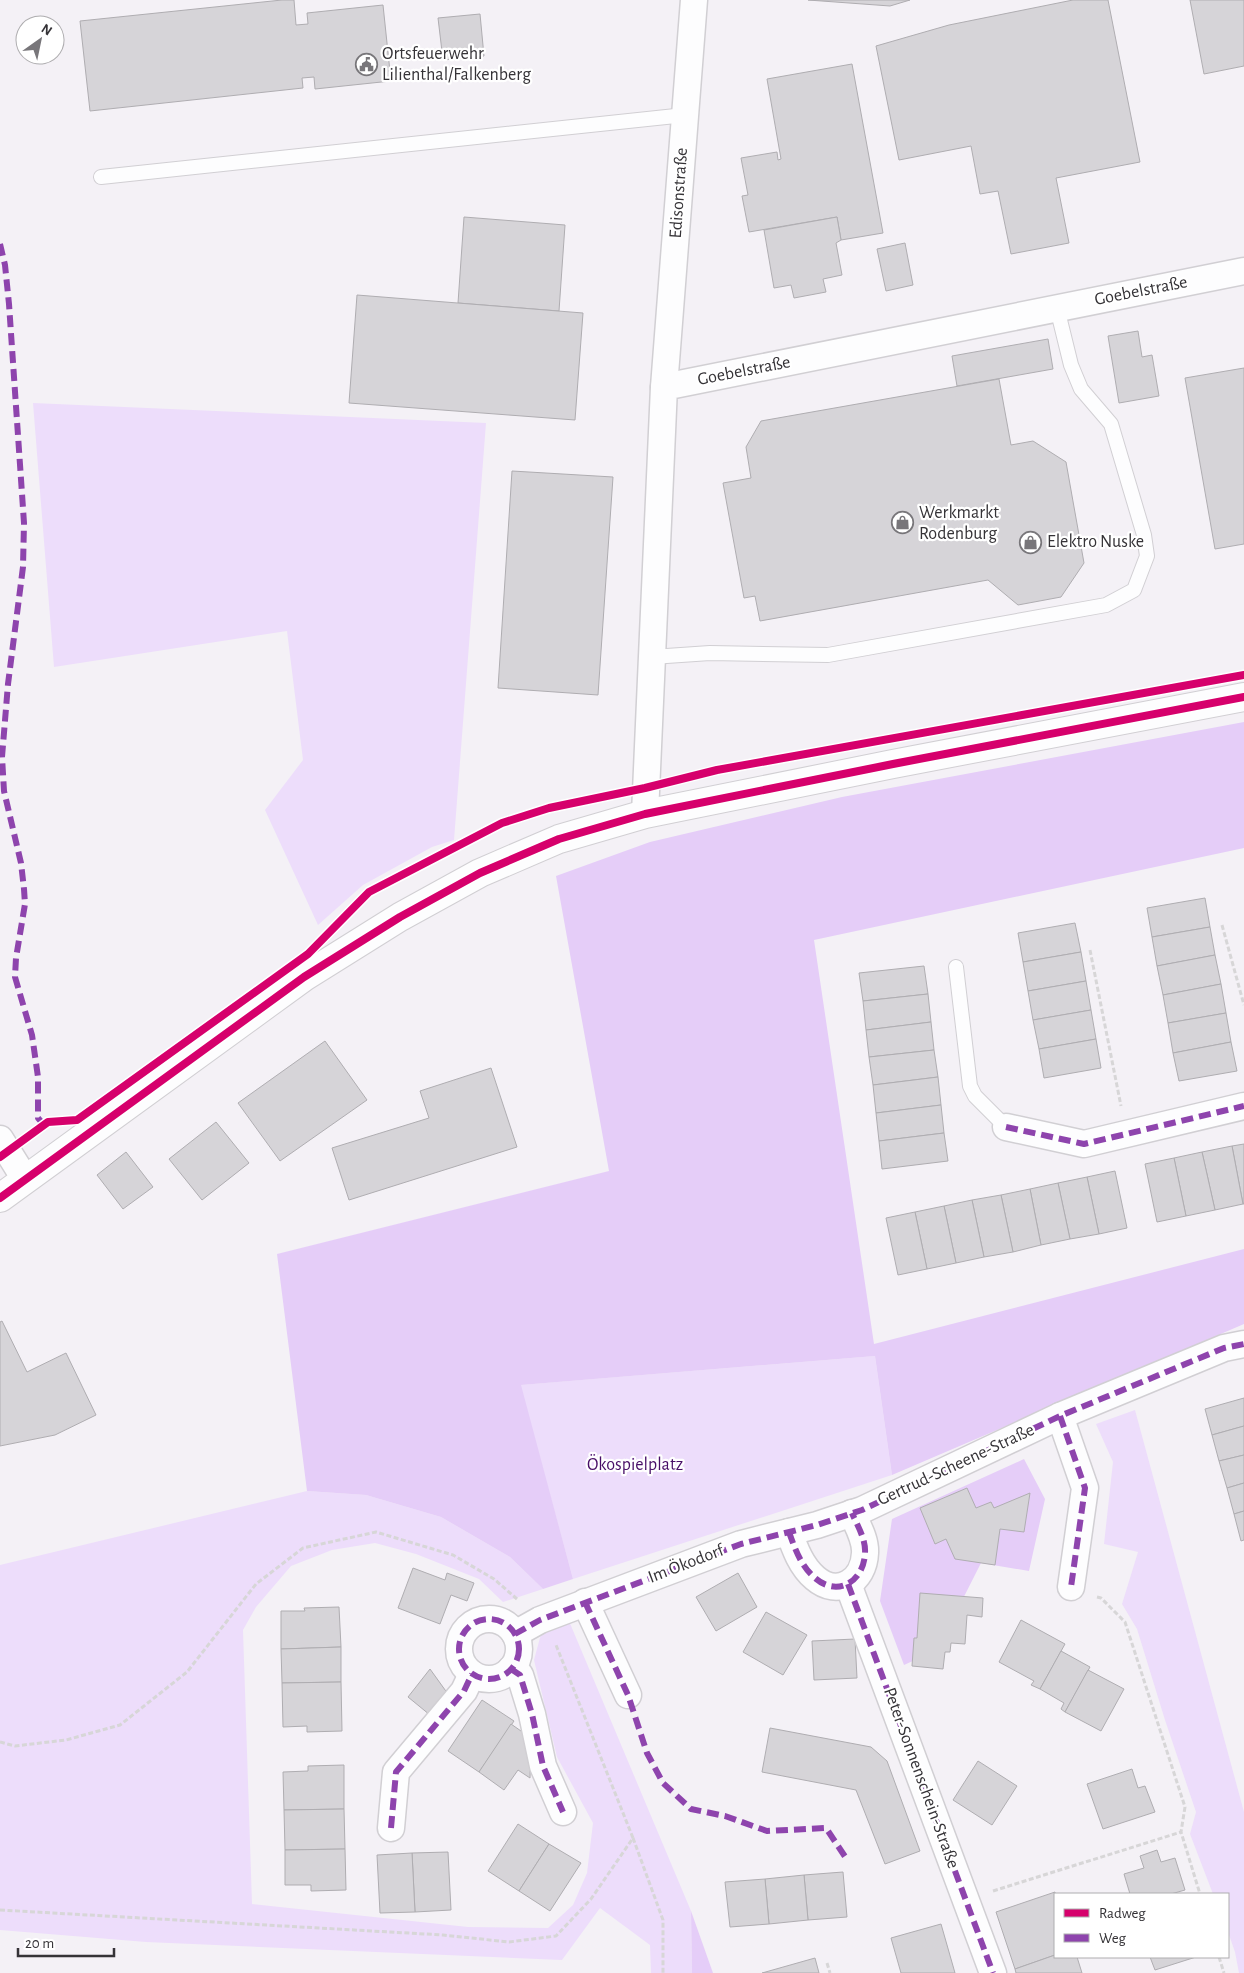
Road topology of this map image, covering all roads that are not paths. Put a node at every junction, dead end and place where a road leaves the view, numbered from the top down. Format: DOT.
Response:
graph roads {
  1 [pos="694,0"];
  2 [pos="685,115"];
  3 [pos="101,178"];
  4 [pos="1244,271"];
  5 [pos="1057,308"];
  6 [pos="664,386"];
  7 [pos="652,657"];
  8 [pos="1244,698"];
  9 [pos="645,814"];
  10 [pos="956,967"];
  11 [pos="1244,1106"];
  12 [pos="1006,1127"];
  13 [pos="0,1139"];
  14 [pos="25,1180"];
  15 [pos="0,1198"];
  16 [pos="1244,1344"];
  17 [pos="1060,1416"];
  18 [pos="852,1513"];
  19 [pos="789,1532"];
  20 [pos="848,1584"];
  21 [pos="1071,1587"];
  22 [pos="585,1602"];
  23 [pos="515,1634"];
  24 [pos="511,1669"];
  25 [pos="472,1674"];
  26 [pos="628,1695"];
  27 [pos="563,1812"];
  28 [pos="392,1828"];
  29 [pos="993,1973"];
  1 -- 2 [label="street, Edisonstraße"];
  2 -- 3 [label="lane"];
  2 -- 6 [label="street, Edisonstraße"];
  4 -- 5 [label="street, Goebelstraße"];
  5 -- 6 [label="street, Goebelstraße"];
  5 -- 7 [label="lane"];
  6 -- 7 [label="street"];
  7 -- 9 [label="street"];
  8 -- 9 [label="street"];
  9 -- 14 [label="street"];
  10 -- 12 [label="lane"];
  11 -- 12 [label="street"];
  13 -- 14 [label="street"];
  14 -- 15 [label="street"];
  16 -- 17 [label="street, Gertrud-Scheene-Straße"];
  17 -- 18 [label="street, Gertrud-Scheene-Straße"];
  17 -- 21 [label="street"];
  18 -- 19 [label="street, Gertrud-Scheene-Straße"];
  18 -- 20 [label="street"];
  19 -- 20 [label="street"];
  19 -- 22 [label="street, Im Ökodorf"];
  20 -- 29 [label="street, Peter-Sonnenschein-Straße"];
  22 -- 23 [label="street, Im Ökodorf"];
  22 -- 26 [label="street"];
  23 -- 24 [label="street"];
  23 -- 25 [label="street"];
  24 -- 25 [label="street"];
  24 -- 27 [label="street"];
  25 -- 28 [label="street"];
}
